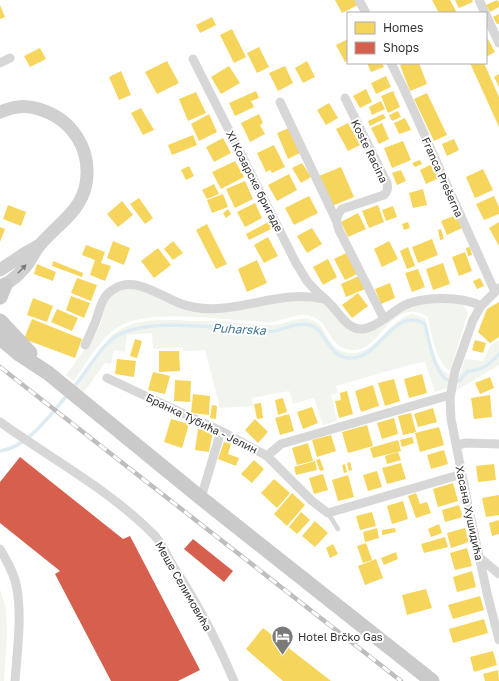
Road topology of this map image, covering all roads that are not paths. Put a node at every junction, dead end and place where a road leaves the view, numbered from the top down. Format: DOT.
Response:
graph roads {
  1 [pos="359,0"];
  2 [pos="479,0"];
  3 [pos="365,12"];
  4 [pos="484,12"];
  5 [pos="487,18"];
  6 [pos="499,43"];
  7 [pos="10,58"];
  8 [pos="193,59"];
  9 [pos="0,63"];
  10 [pos="391,64"];
  11 [pos="344,98"];
  12 [pos="280,102"];
  13 [pos="0,112"];
  14 [pos="336,220"];
  15 [pos="38,246"];
  16 [pos="0,270"];
  17 [pos="2,290"];
  18 [pos="497,290"];
  19 [pos="323,299"];
  20 [pos="481,306"];
  21 [pos="384,319"];
  22 [pos="0,320"];
  23 [pos="0,338"];
  24 [pos="85,345"];
  25 [pos="53,377"];
  26 [pos="107,378"];
  27 [pos="450,395"];
  28 [pos="0,422"];
  29 [pos="221,431"];
  30 [pos="499,444"];
  31 [pos="457,445"];
  32 [pos="267,456"];
  33 [pos="462,474"];
  34 [pos="201,498"];
  35 [pos="328,513"];
  36 [pos="338,529"];
  37 [pos="0,549"];
  38 [pos="479,557"];
  39 [pos="499,574"];
  40 [pos="499,640"];
  41 [pos="15,681"];
  42 [pos="234,681"];
  43 [pos="432,681"];
  1 -- 3 [label="street"];
  2 -- 4 [label="street"];
  5 -- 6 [label="street"];
  7 -- 9 [label="street"];
  8 -- 19 [label="street, XI Козарске бригаде"];
  10 -- 18 [label="street, Franca Prešerna"];
  11 -- 14 [label="street, Koste Racina"];
  12 -- 14 [label="street"];
  13 -- 15 [label="street"];
  14 -- 21 [label="street"];
  15 -- 16 [label="street"];
  17 -- 15 [label="street, one-way"];
  18 -- 20 [label="street, Хасана Хушидића"];
  19 -- 21 [label="street, XI Козарске бригаде"];
  19 -- 24 [label="street"];
  20 -- 21 [label="street, XI Козарске бригаде"];
  20 -- 27 [label="street, Хасана Хушидића"];
  22 -- 25 [label="main road"];
  23 -- 25 [label="main road"];
  25 -- 34 [label="main road"];
  26 -- 29 [label="street, Бранка Тубића - Јелин"];
  27 -- 31 [label="street, Хасана Хушидића"];
  27 -- 32 [label="street"];
  28 -- 42 [label="street, Меше Селимовића"];
  29 -- 32 [label="street, Бранка Тубића - Јелин"];
  29 -- 34 [label="street"];
  30 -- 31 [label="street"];
  31 -- 33 [label="street, Хасана Хушидића"];
  32 -- 35 [label="street, Бранка Тубића - Јелин"];
  33 -- 35 [label="street"];
  33 -- 38 [label="street, Хасана Хушидића"];
  34 -- 43 [label="main road"];
  35 -- 36 [label="lane"];
  37 -- 41 [label="street"];
  38 -- 39 [label="street"];
  38 -- 40 [label="street, Хасана Хушидића"];
}
